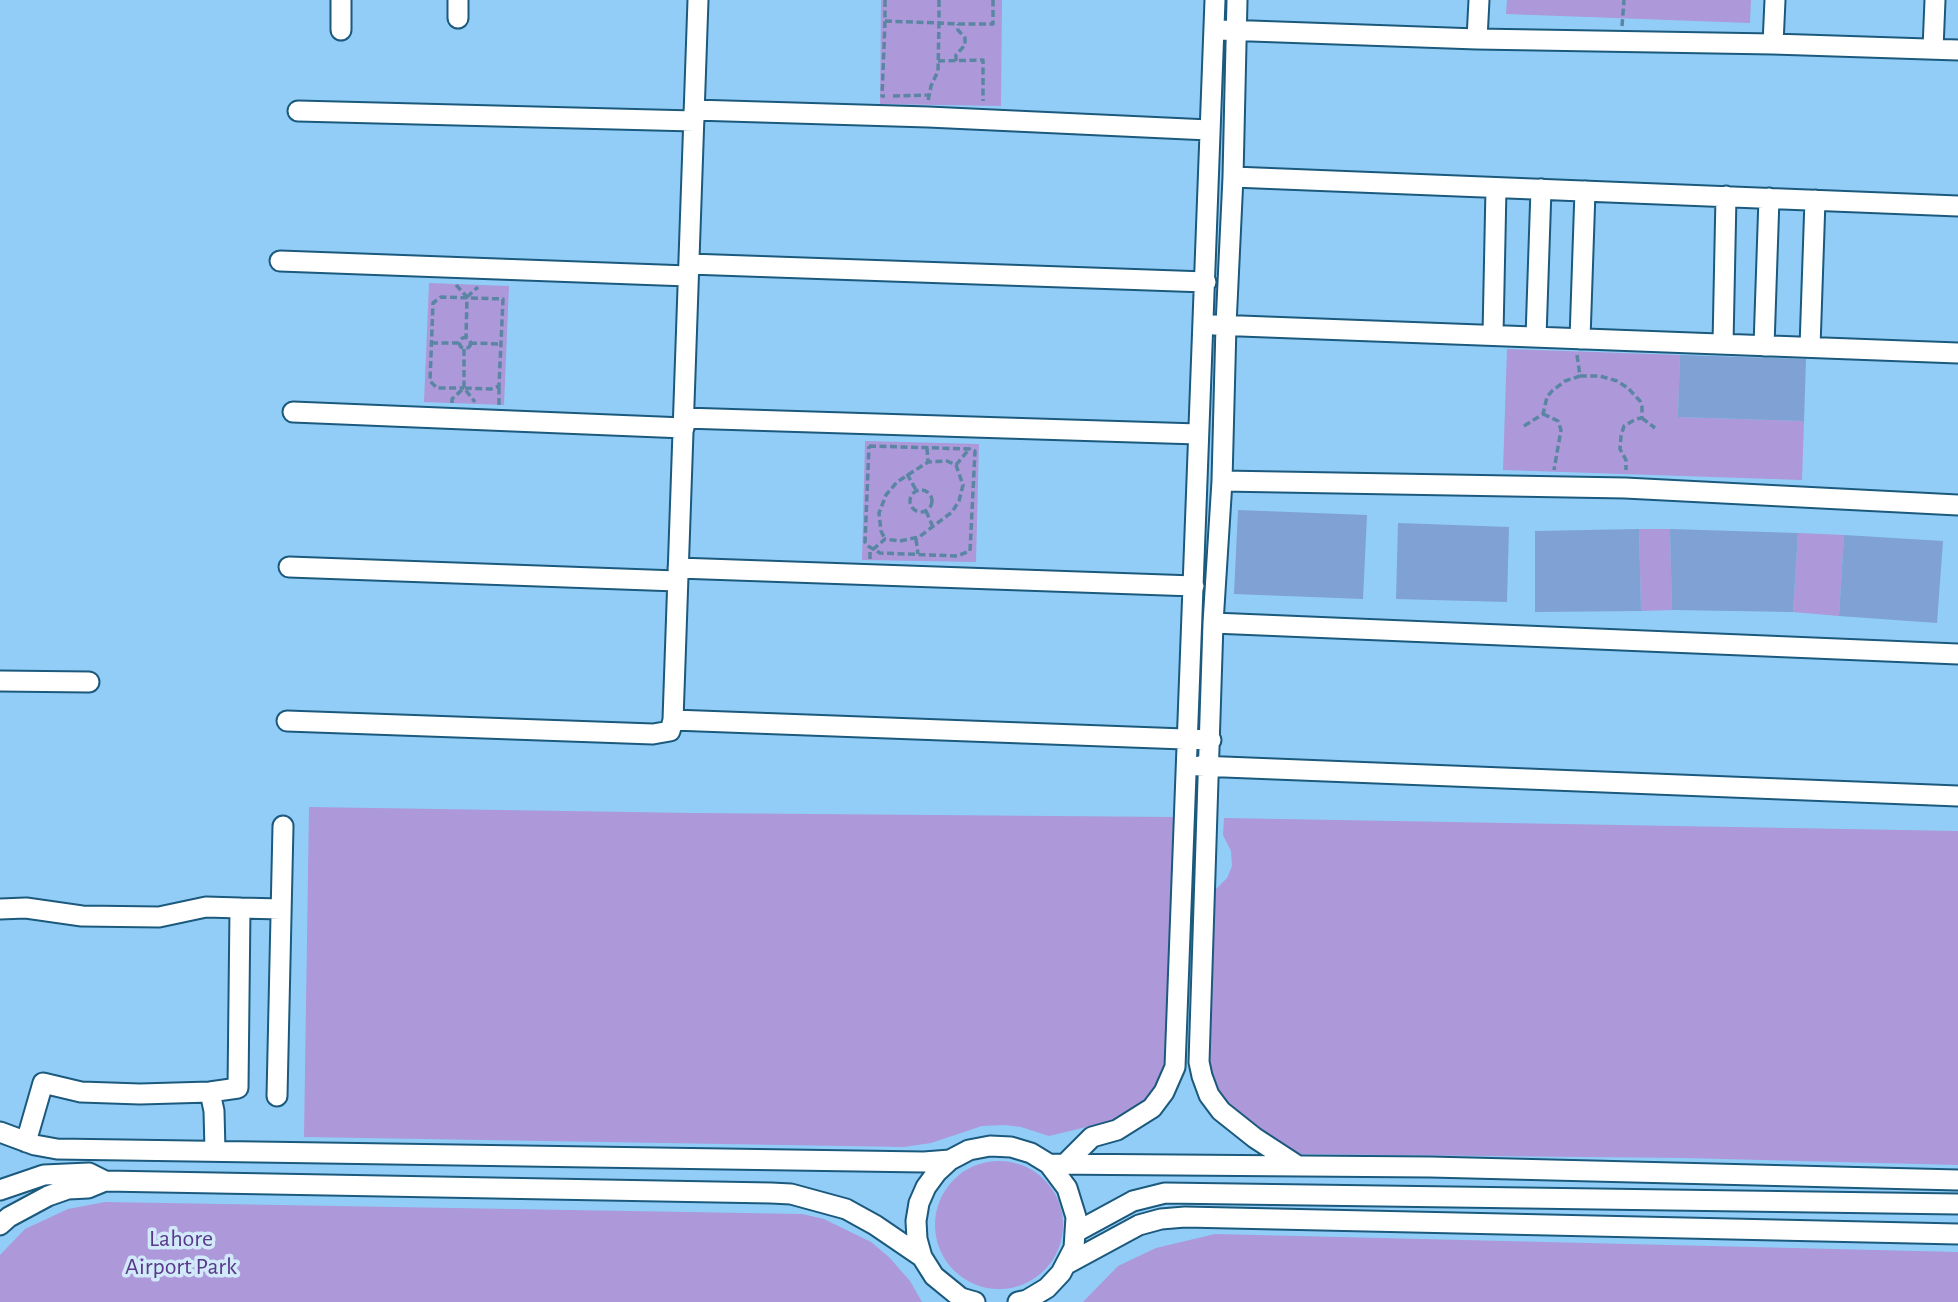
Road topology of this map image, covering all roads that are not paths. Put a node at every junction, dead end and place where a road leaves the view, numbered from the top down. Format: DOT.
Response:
graph roads {
  1 [pos="341,0"];
  2 [pos="698,0"];
  3 [pos="1215,0"];
  4 [pos="1237,0"];
  5 [pos="1479,0"];
  6 [pos="1775,0"];
  7 [pos="1935,0"];
  8 [pos="1215,29"];
  9 [pos="341,30"];
  10 [pos="1236,30"];
  11 [pos="1478,39"];
  12 [pos="1773,44"];
  13 [pos="1933,49"];
  14 [pos="1958,50"];
  15 [pos="298,111"];
  16 [pos="694,116"];
  17 [pos="1209,130"];
  18 [pos="1233,177"];
  19 [pos="1496,188"];
  20 [pos="1541,189"];
  21 [pos="1585,191"];
  22 [pos="1726,197"];
  23 [pos="1769,198"];
  24 [pos="1815,200"];
  25 [pos="1958,206"];
  26 [pos="280,261"];
  27 [pos="689,270"];
  28 [pos="1206,282"];
  29 [pos="1204,325"];
  30 [pos="1226,325"];
  31 [pos="1493,335"];
  32 [pos="1536,337"];
  33 [pos="1578,338"];
  34 [pos="1723,344"];
  35 [pos="1764,346"];
  36 [pos="1810,347"];
  37 [pos="1958,353"];
  38 [pos="293,412"];
  39 [pos="684,423"];
  40 [pos="1198,434"];
  41 [pos="1222,481"];
  42 [pos="1958,505"];
  43 [pos="289,567"];
  44 [pos="678,574"];
  45 [pos="1194,586"];
  46 [pos="1213,623"];
  47 [pos="1958,654"];
  48 [pos="0,681"];
  49 [pos="89,682"];
  50 [pos="673,720"];
  51 [pos="287,721"];
  52 [pos="1189,740"];
  53 [pos="1211,740"];
  54 [pos="1187,766"];
  55 [pos="1210,766"];
  56 [pos="1958,796"];
  57 [pos="283,826"];
  58 [pos="240,908"];
  59 [pos="0,909"];
  60 [pos="281,909"];
  61 [pos="210,1092"];
  62 [pos="277,1096"];
  63 [pos="0,1132"];
  64 [pos="26,1142"];
  65 [pos="215,1151"];
  66 [pos="950,1160"];
  67 [pos="1057,1164"];
  68 [pos="1298,1166"];
  69 [pos="1958,1180"];
  70 [pos="105,1181"];
  71 [pos="0,1190"];
  72 [pos="1958,1204"];
  73 [pos="0,1225"];
  74 [pos="1076,1232"];
  75 [pos="1958,1234"];
  76 [pos="922,1257"];
  77 [pos="1067,1264"];
  78 [pos="945,1293"];
  79 [pos="1045,1295"];
  80 [pos="975,1302"];
  81 [pos="1018,1302"];
  1 -- 9 [label="street"];
  2 -- 16 [label="street"];
  3 -- 8 [label="street"];
  4 -- 10 [label="street"];
  5 -- 11 [label="street"];
  6 -- 12 [label="street"];
  7 -- 13 [label="street"];
  8 -- 10 [label="street"];
  8 -- 17 [label="street"];
  10 -- 11 [label="street"];
  10 -- 18 [label="street"];
  11 -- 12 [label="street"];
  12 -- 13 [label="street"];
  13 -- 14 [label="street"];
  15 -- 16 [label="street"];
  16 -- 17 [label="street"];
  16 -- 27 [label="street"];
  17 -- 28 [label="street"];
  18 -- 19 [label="street"];
  18 -- 30 [label="street"];
  19 -- 20 [label="street"];
  19 -- 31 [label="street"];
  20 -- 21 [label="street"];
  20 -- 32 [label="street"];
  21 -- 22 [label="street"];
  21 -- 33 [label="street"];
  22 -- 23 [label="street"];
  22 -- 34 [label="street"];
  23 -- 24 [label="street"];
  23 -- 35 [label="street"];
  24 -- 25 [label="street"];
  24 -- 36 [label="street"];
  26 -- 27 [label="street"];
  27 -- 28 [label="street"];
  27 -- 39 [label="street"];
  28 -- 29 [label="street"];
  29 -- 30 [label="street"];
  29 -- 40 [label="street"];
  30 -- 31 [label="street"];
  30 -- 41 [label="street"];
  31 -- 32 [label="street"];
  32 -- 33 [label="street"];
  33 -- 34 [label="street"];
  34 -- 35 [label="street"];
  35 -- 36 [label="street"];
  36 -- 37 [label="street"];
  38 -- 39 [label="street"];
  39 -- 40 [label="street"];
  39 -- 44 [label="street"];
  40 -- 45 [label="street"];
  41 -- 42 [label="street"];
  41 -- 46 [label="street"];
  43 -- 44 [label="street"];
  44 -- 45 [label="street"];
  44 -- 50 [label="street"];
  45 -- 52 [label="street"];
  46 -- 47 [label="street"];
  46 -- 53 [label="street"];
  48 -- 49 [label="street"];
  50 -- 51 [label="street"];
  50 -- 52 [label="street"];
  52 -- 53 [label="street"];
  52 -- 54 [label="street"];
  53 -- 55 [label="street"];
  54 -- 55 [label="street"];
  54 -- 67 [label="street"];
  55 -- 56 [label="street"];
  55 -- 68 [label="street"];
  57 -- 60 [label="street"];
  58 -- 59 [label="street"];
  58 -- 60 [label="street"];
  58 -- 61 [label="street"];
  60 -- 62 [label="street"];
  61 -- 64 [label="street"];
  61 -- 65 [label="street"];
  63 -- 64 [label="street"];
  64 -- 65 [label="street"];
  65 -- 66 [label="street"];
  66 -- 67 [label="street"];
  66 -- 76 [label="street"];
  67 -- 68 [label="street"];
  67 -- 74 [label="street"];
  68 -- 69 [label="street"];
  70 -- 71 [label="street"];
  70 -- 73 [label="street"];
  70 -- 76 [label="street"];
  72 -- 74 [label="street"];
  74 -- 77 [label="street"];
  75 -- 77 [label="street"];
  76 -- 78 [label="street"];
  77 -- 79 [label="street"];
  78 -- 80 [label="street"];
  79 -- 81 [label="street"];
}
